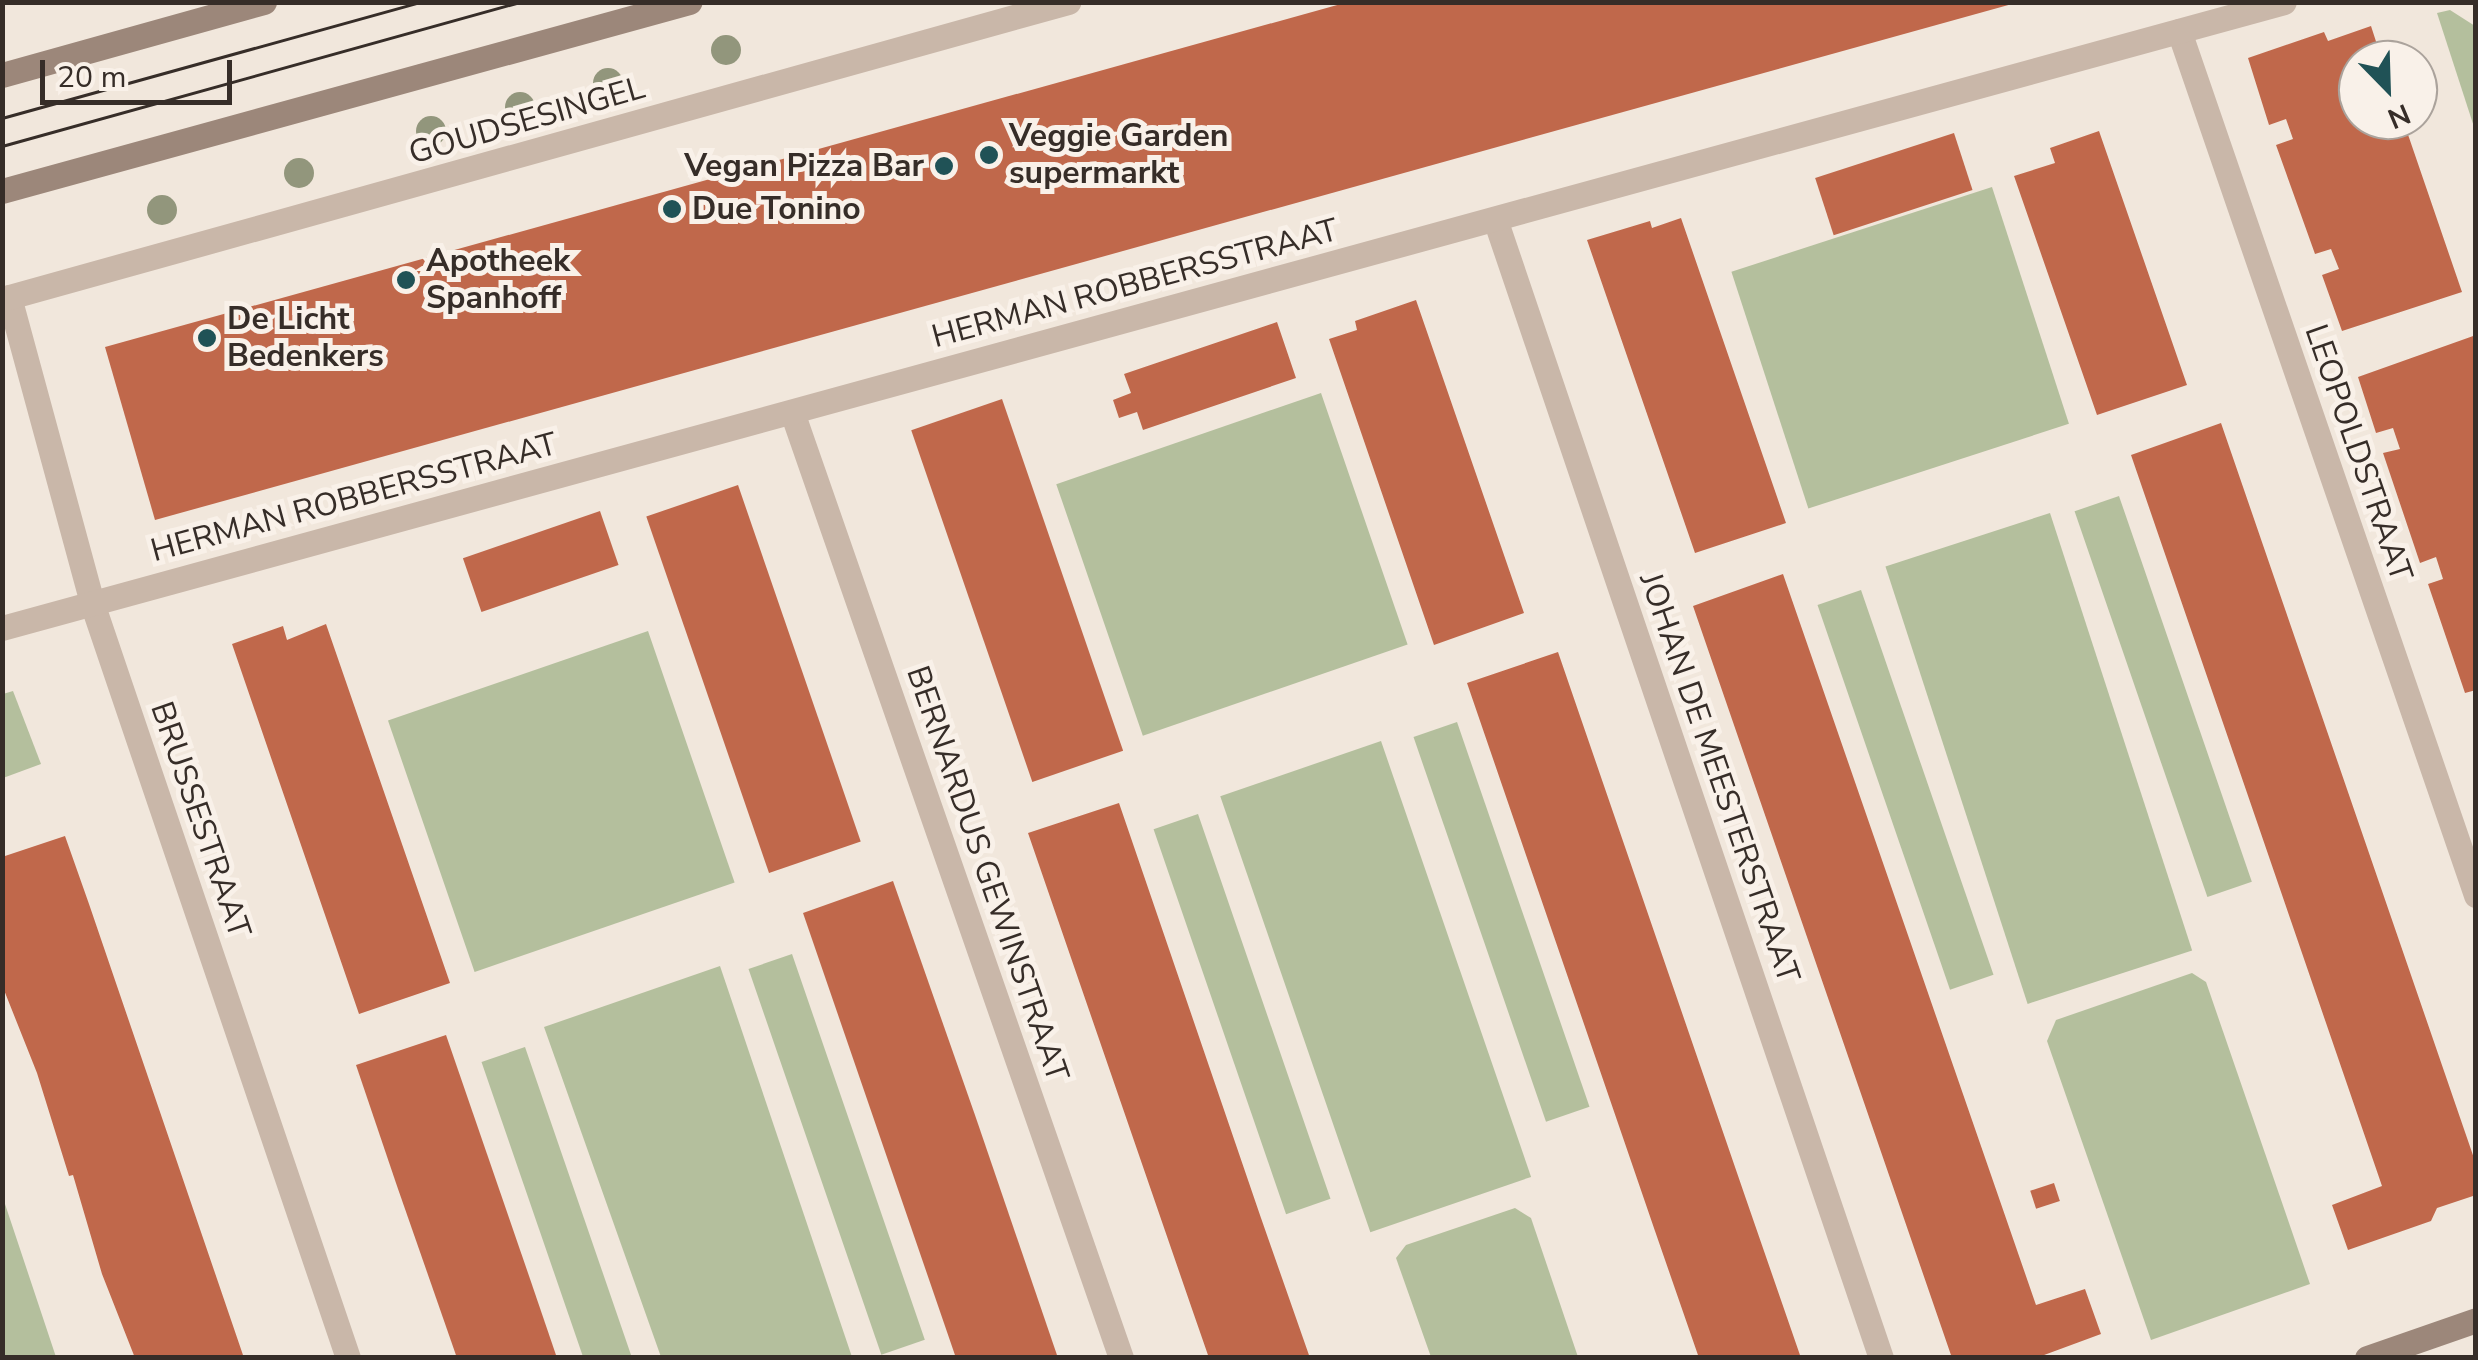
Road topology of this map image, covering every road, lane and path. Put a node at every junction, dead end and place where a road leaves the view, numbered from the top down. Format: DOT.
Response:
graph roads {
  1 [pos="264,2"];
  2 [pos="690,2"];
  3 [pos="1068,2"];
  4 [pos="2284,2"];
  5 [pos="2179,31"];
  6 [pos="2,75"];
  7 [pos="2,191"];
  8 [pos="1495,219"];
  9 [pos="6,298"];
  10 [pos="792,412"];
  11 [pos="92,603"];
  12 [pos="2,628"];
  13 [pos="2476,896"];
  14 [pos="2476,1320"];
  15 [pos="348,1358"];
  16 [pos="1122,1358"];
  17 [pos="1881,1358"];
  18 [pos="2368,1358"];
  1 -- 6 [label="main road"];
  2 -- 7 [label="main road"];
  3 -- 9 [label="street, GOUDSESINGEL"];
  4 -- 5 [label="street, HERMAN ROBBERSSTRAAT"];
  5 -- 8 [label="street, HERMAN ROBBERSSTRAAT"];
  5 -- 13 [label="street, LEOPOLDSTRAAT"];
  8 -- 10 [label="street, HERMAN ROBBERSSTRAAT"];
  8 -- 17 [label="street, JOHAN DE MEESTERSTRAAT"];
  9 -- 11 [label="street, BRUSSESTRAAT"];
  10 -- 11 [label="street, HERMAN ROBBERSSTRAAT"];
  10 -- 16 [label="street, BERNARDUS GEWINSTRAAT"];
  11 -- 12 [label="street, HERMAN ROBBERSSTRAAT"];
  11 -- 15 [label="street, BRUSSESTRAAT"];
  14 -- 18 [label="main road"];
}
